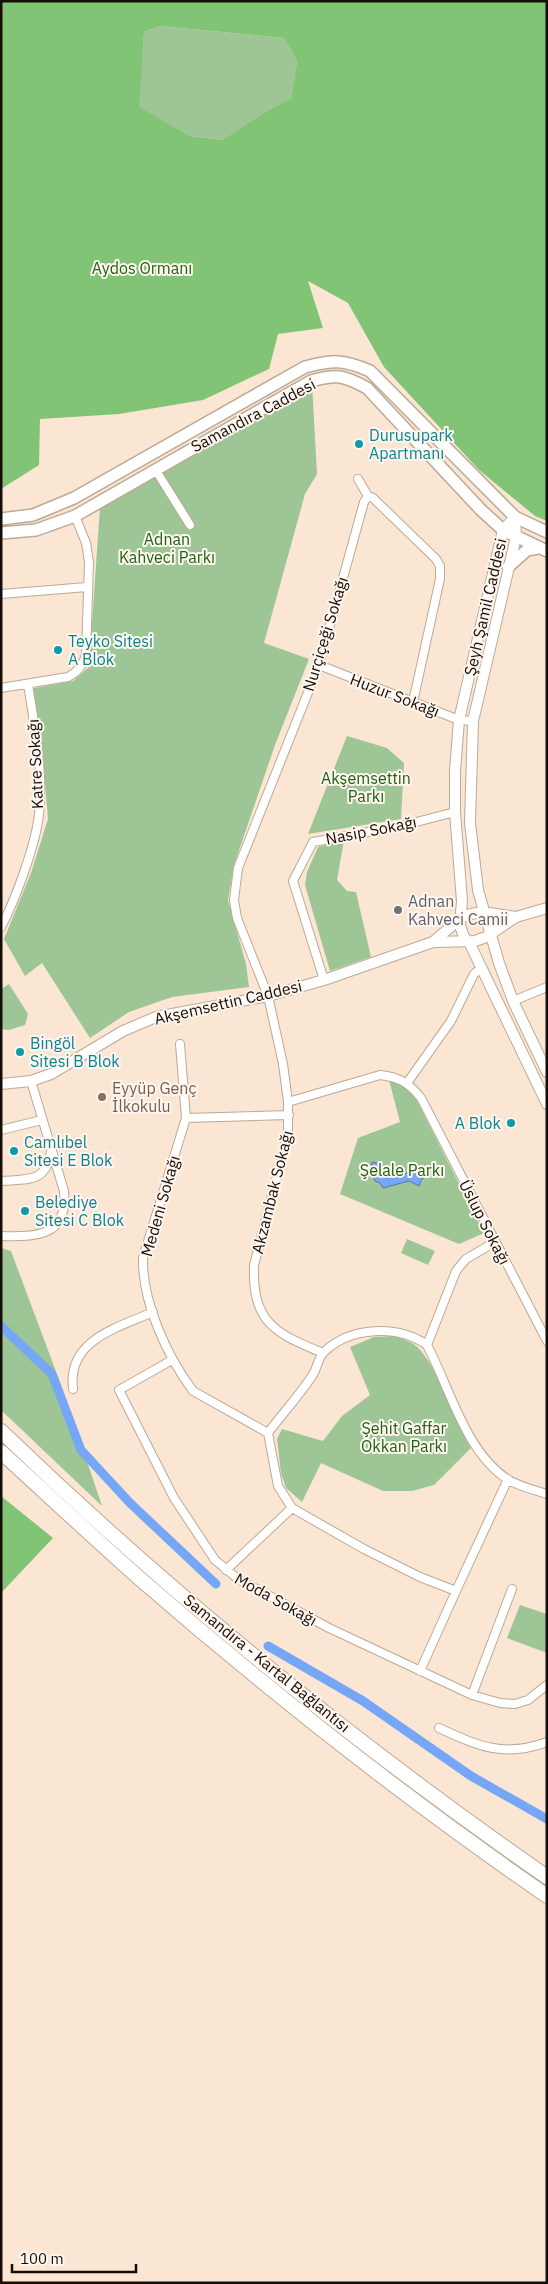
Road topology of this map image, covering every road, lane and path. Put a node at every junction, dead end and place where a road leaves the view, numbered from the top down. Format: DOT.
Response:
graph roads {
  1 [pos="155,469"];
  2 [pos="358,479"];
  3 [pos="368,496"];
  4 [pos="75,516"];
  5 [pos="515,517"];
  6 [pos="1,519"];
  7 [pos="190,525"];
  8 [pos="503,530"];
  9 [pos="547,532"];
  10 [pos="1,534"];
  11 [pos="516,537"];
  12 [pos="542,549"];
  13 [pos="508,568"];
  14 [pos="87,587"];
  15 [pos="1,594"];
  16 [pos="318,665"];
  17 [pos="28,684"];
  18 [pos="1,688"];
  19 [pos="413,702"];
  20 [pos="459,720"];
  21 [pos="473,721"];
  22 [pos="454,812"];
  23 [pos="547,908"];
  24 [pos="485,912"];
  25 [pos="516,917"];
  26 [pos="462,918"];
  27 [pos="1,927"];
  28 [pos="491,933"];
  29 [pos="433,942"];
  30 [pos="469,942"];
  31 [pos="482,968"];
  32 [pos="324,980"];
  33 [pos="547,987"];
  34 [pos="268,996"];
  35 [pos="513,1001"];
  36 [pos="180,1044"];
  37 [pos="547,1072"];
  38 [pos="31,1082"];
  39 [pos="407,1083"];
  40 [pos="1,1084"];
  41 [pos="288,1102"];
  42 [pos="547,1104"];
  43 [pos="288,1115"];
  44 [pos="186,1118"];
  45 [pos="42,1120"];
  46 [pos="1,1130"];
  47 [pos="52,1150"];
  48 [pos="1,1181"];
  49 [pos="1,1236"];
  50 [pos="495,1242"];
  51 [pos="153,1312"];
  52 [pos="547,1342"];
  53 [pos="427,1345"];
  54 [pos="323,1353"];
  55 [pos="172,1360"];
  56 [pos="73,1389"];
  57 [pos="1,1431"];
  58 [pos="268,1433"];
  59 [pos="1,1452"];
  60 [pos="508,1479"];
  61 [pos="547,1494"];
  62 [pos="292,1508"];
  63 [pos="226,1570"];
  64 [pos="512,1590"];
  65 [pos="456,1591"];
  66 [pos="420,1671"];
  67 [pos="547,1685"];
  68 [pos="472,1695"];
  69 [pos="439,1728"];
  70 [pos="547,1742"];
  71 [pos="547,1877"];
  72 [pos="547,1896"];
  1 -- 4 [label="main road, Samandıra Caddesi"];
  1 -- 7 [label="street"];
  1 -- 8 [label="main road, Samandıra Caddesi"];
  2 -- 3 [label="street"];
  3 -- 16 [label="street, Nurçiçeği Sokağı"];
  3 -- 19 [label="street"];
  4 -- 10 [label="main road, Samandıra Caddesi"];
  4 -- 14 [label="street"];
  5 -- 6 [label="main road, Samandıra Caddesi"];
  5 -- 8 [label="street, Şeyh Şamil Caddesi"];
  5 -- 9 [label="main road, Samandıra Caddesi"];
  5 -- 11 [label="street, Şeyh Şamil Caddesi"];
  8 -- 11 [label="main road, Samandıra Caddesi"];
  8 -- 20 [label="street, Şeyh Şamil Caddesi"];
  11 -- 12 [label="main road, Samandıra Caddesi"];
  11 -- 13 [label="street, Şeyh Şamil Caddesi"];
  12 -- 13 [label="main road"];
  13 -- 21 [label="street, Şeyh Şamil Caddesi"];
  14 -- 15 [label="street"];
  14 -- 17 [label="street"];
  16 -- 19 [label="street, Huzur Sokağı"];
  16 -- 34 [label="street, Nurçiçeği Sokağı"];
  17 -- 18 [label="street"];
  17 -- 27 [label="street, Katre Sokağı"];
  19 -- 20 [label="street, Huzur Sokağı"];
  20 -- 21 [label="street, Huzur Sokağı"];
  20 -- 22 [label="street, Şeyh Şamil Caddesi"];
  21 -- 24 [label="street, Şeyh Şamil Caddesi"];
  22 -- 26 [label="street, Şeyh Şamil Caddesi"];
  22 -- 32 [label="street, Nasip Sokağı"];
  23 -- 25 [label="street, Akşemsettin Caddesi"];
  24 -- 25 [label="street, Akşemsettin Caddesi"];
  24 -- 26 [label="street, Akşemsettin Caddesi"];
  24 -- 28 [label="street, Şeyh Şamil Caddesi"];
  25 -- 28 [label="street, Akşemsettin Caddesi"];
  26 -- 29 [label="street, Akşemsettin Caddesi"];
  26 -- 30 [label="street, Şeyh Şamil Caddesi"];
  28 -- 30 [label="street, Akşemsettin Caddesi"];
  28 -- 35 [label="street, Şeyh Şamil Caddesi"];
  29 -- 30 [label="street, Akşemsettin Caddesi"];
  29 -- 32 [label="street, Akşemsettin Caddesi"];
  30 -- 31 [label="street, Şeyh Şamil Caddesi"];
  31 -- 39 [label="street"];
  31 -- 42 [label="street, Şeyh Şamil Caddesi"];
  32 -- 34 [label="street, Akşemsettin Caddesi"];
  33 -- 35 [label="street"];
  34 -- 38 [label="street, Akşemsettin Caddesi"];
  34 -- 41 [label="street, Akzambak Sokağı"];
  35 -- 37 [label="street, Şeyh Şamil Caddesi"];
  36 -- 44 [label="street"];
  38 -- 40 [label="street, Akşemsettin Caddesi"];
  38 -- 45 [label="street"];
  39 -- 41 [label="street"];
  39 -- 50 [label="street, Üslup Sokağı"];
  41 -- 43 [label="street, Akzambak Sokağı"];
  43 -- 44 [label="street"];
  43 -- 54 [label="street, Akzambak Sokağı"];
  44 -- 51 [label="street, Medeni Sokağı"];
  45 -- 46 [label="street"];
  45 -- 47 [label="street"];
  47 -- 48 [label="street"];
  47 -- 49 [label="street"];
  50 -- 52 [label="street, Üslup Sokağı"];
  50 -- 53 [label="street"];
  51 -- 55 [label="street, Medeni Sokağı"];
  51 -- 56 [label="street"];
  53 -- 54 [label="street"];
  53 -- 60 [label="street"];
  54 -- 58 [label="street"];
  55 -- 58 [label="street, Medeni Sokağı"];
  55 -- 63 [label="street, Moda Sokağı"];
  57 -- 71 [label="highway, Samandıra - Kartal Bağlantısı"];
  58 -- 62 [label="street"];
  59 -- 72 [label="highway, Samandıra - Kartal Bağlantısı"];
  60 -- 61 [label="street"];
  60 -- 65 [label="street"];
  62 -- 63 [label="street"];
  62 -- 65 [label="street"];
  63 -- 66 [label="street, Moda Sokağı"];
  64 -- 68 [label="street"];
  65 -- 66 [label="street"];
  66 -- 68 [label="street, Moda Sokağı"];
  67 -- 68 [label="street, Moda Sokağı"];
  69 -- 70 [label="street"];
}
